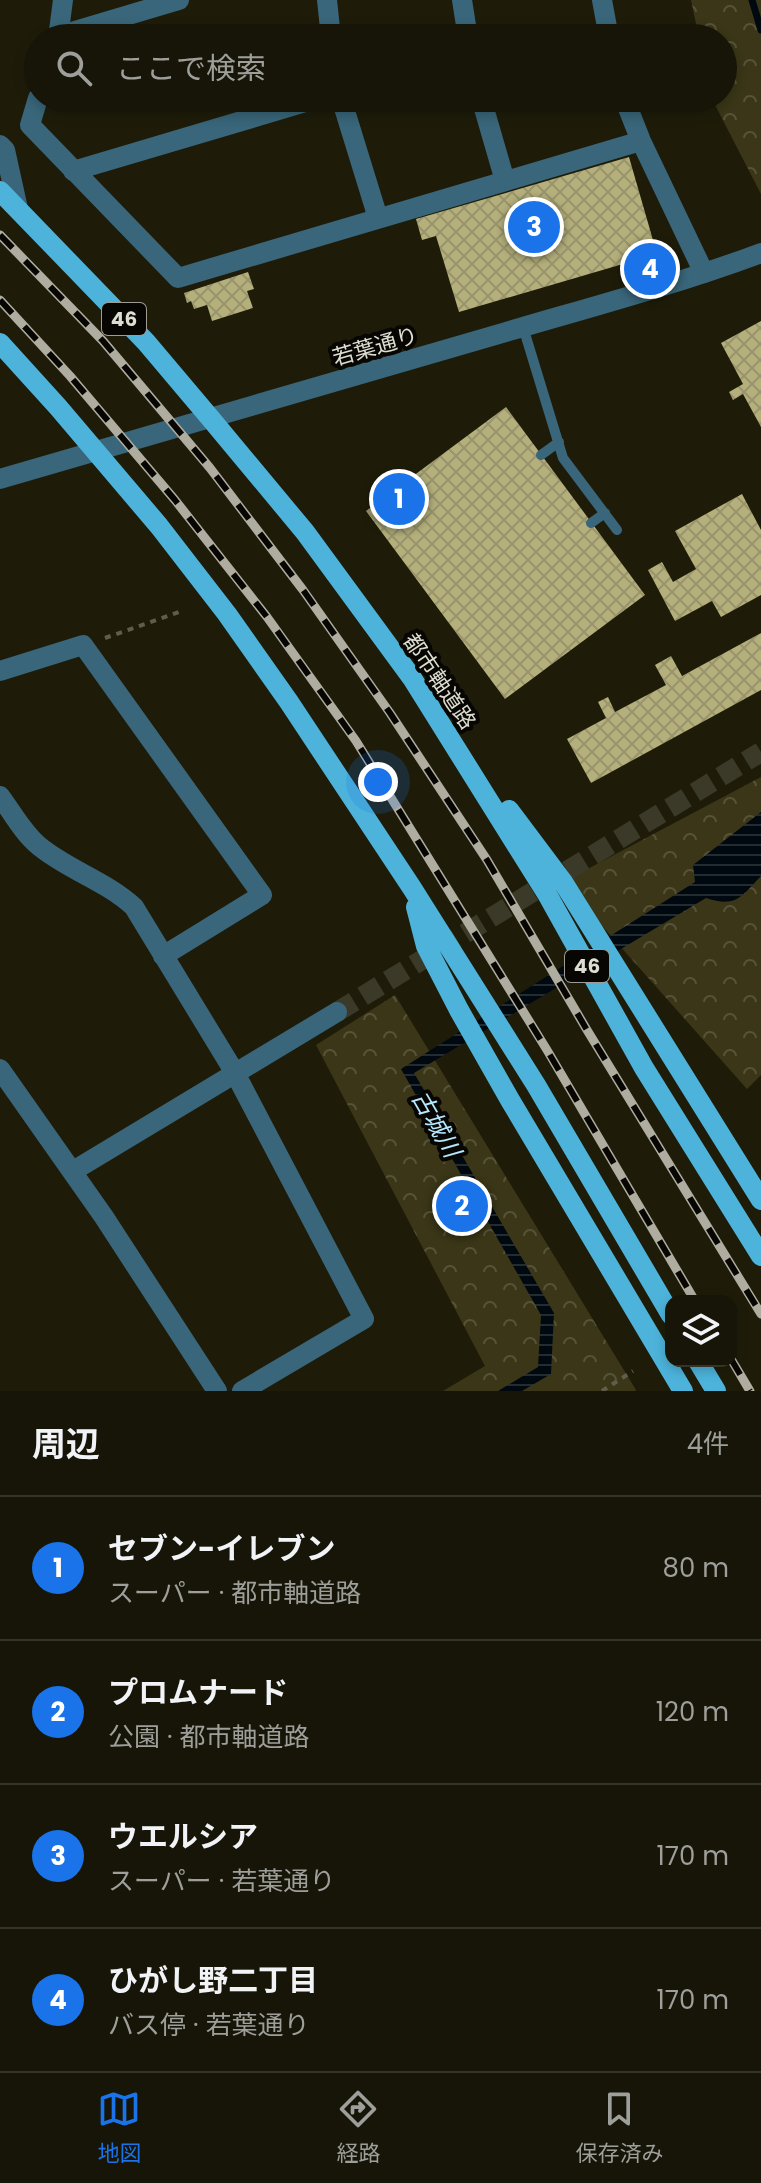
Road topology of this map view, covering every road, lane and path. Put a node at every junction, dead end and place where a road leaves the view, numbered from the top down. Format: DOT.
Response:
graph roads {
  1 [pos="63,0"];
  2 [pos="179,0"];
  3 [pos="327,0"];
  4 [pos="462,0"];
  5 [pos="602,0"];
  6 [pos="60,24"];
  7 [pos="101,24"];
  8 [pos="330,24"];
  9 [pos="466,24"];
  10 [pos="606,24"];
  11 [pos="34,112"];
  12 [pos="272,112"];
  13 [pos="345,112"];
  14 [pos="485,112"];
  15 [pos="630,112"];
  16 [pos="641,141"];
  17 [pos="0,145"];
  18 [pos="73,171"];
  19 [pos="505,181"];
  20 [pos="0,191"];
  21 [pos="18,209"];
  22 [pos="378,218"];
  23 [pos="761,253"];
  24 [pos="704,273"];
  25 [pos="523,327"];
  26 [pos="0,343"];
  27 [pos="211,419"];
  28 [pos="559,442"];
  29 [pos="95,450"];
  30 [pos="541,455"];
  31 [pos="0,479"];
  32 [pos="605,513"];
  33 [pos="591,523"];
  34 [pos="617,530"];
  35 [pos="179,612"];
  36 [pos="83,645"];
  37 [pos="0,671"];
  38 [pos="412,678"];
  39 [pos="0,796"];
  40 [pos="412,888"];
  41 [pos="163,956"];
  42 [pos="337,1012"];
  43 [pos="0,1069"];
  44 [pos="235,1073"];
  45 [pos="73,1171"];
  46 [pos="761,1200"];
  47 [pos="761,1256"];
  48 [pos="665,1305"];
  49 [pos="702,1367"];
  50 [pos="633,1371"];
  51 [pos="217,1391"];
  52 [pos="242,1391"];
  53 [pos="602,1391"];
  54 [pos="683,1391"];
  55 [pos="716,1391"];
  1 -- 6 [label="street"];
  2 -- 7 [label="street"];
  3 -- 8 [label="street"];
  4 -- 9 [label="street"];
  5 -- 10 [label="street"];
  11 -- 18 [label="street"];
  12 -- 18 [label="street"];
  13 -- 22 [label="street"];
  14 -- 19 [label="street"];
  15 -- 16 [label="street"];
  16 -- 19 [label="street"];
  16 -- 24 [label="street"];
  17 -- 21 [label="street"];
  18 -- 22 [label="street"];
  19 -- 22 [label="street"];
  20 -- 21 [label="main road, 都市軸道路 / 46"];
  21 -- 27 [label="main road, 都市軸道路 / 46"];
  23 -- 24 [label="street, 若葉通り"];
  24 -- 25 [label="street, 若葉通り"];
  25 -- 27 [label="street, 若葉通り"];
  25 -- 28 [label="lane"];
  26 -- 29 [label="main road"];
  27 -- 29 [label="street, 若葉通り"];
  27 -- 38 [label="main road, 都市軸道路 / 46"];
  28 -- 30 [label="lane"];
  28 -- 32 [label="lane"];
  29 -- 31 [label="street, 若葉通り"];
  29 -- 40 [label="main road"];
  32 -- 33 [label="lane"];
  32 -- 34 [label="lane"];
  35 -- 36 [label="path"];
  36 -- 37 [label="street"];
  36 -- 41 [label="street"];
  38 -- 46 [label="main road, 46"];
  38 -- 47 [label="main road, 都市軸道路 / 46"];
  39 -- 41 [label="street"];
  40 -- 48 [label="main road"];
  40 -- 54 [label="main road"];
  41 -- 44 [label="street"];
  42 -- 44 [label="street"];
  43 -- 45 [label="street"];
  44 -- 45 [label="street"];
  44 -- 52 [label="street"];
  45 -- 51 [label="street"];
  49 -- 55 [label="main road"];
  50 -- 53 [label="path"];
}
